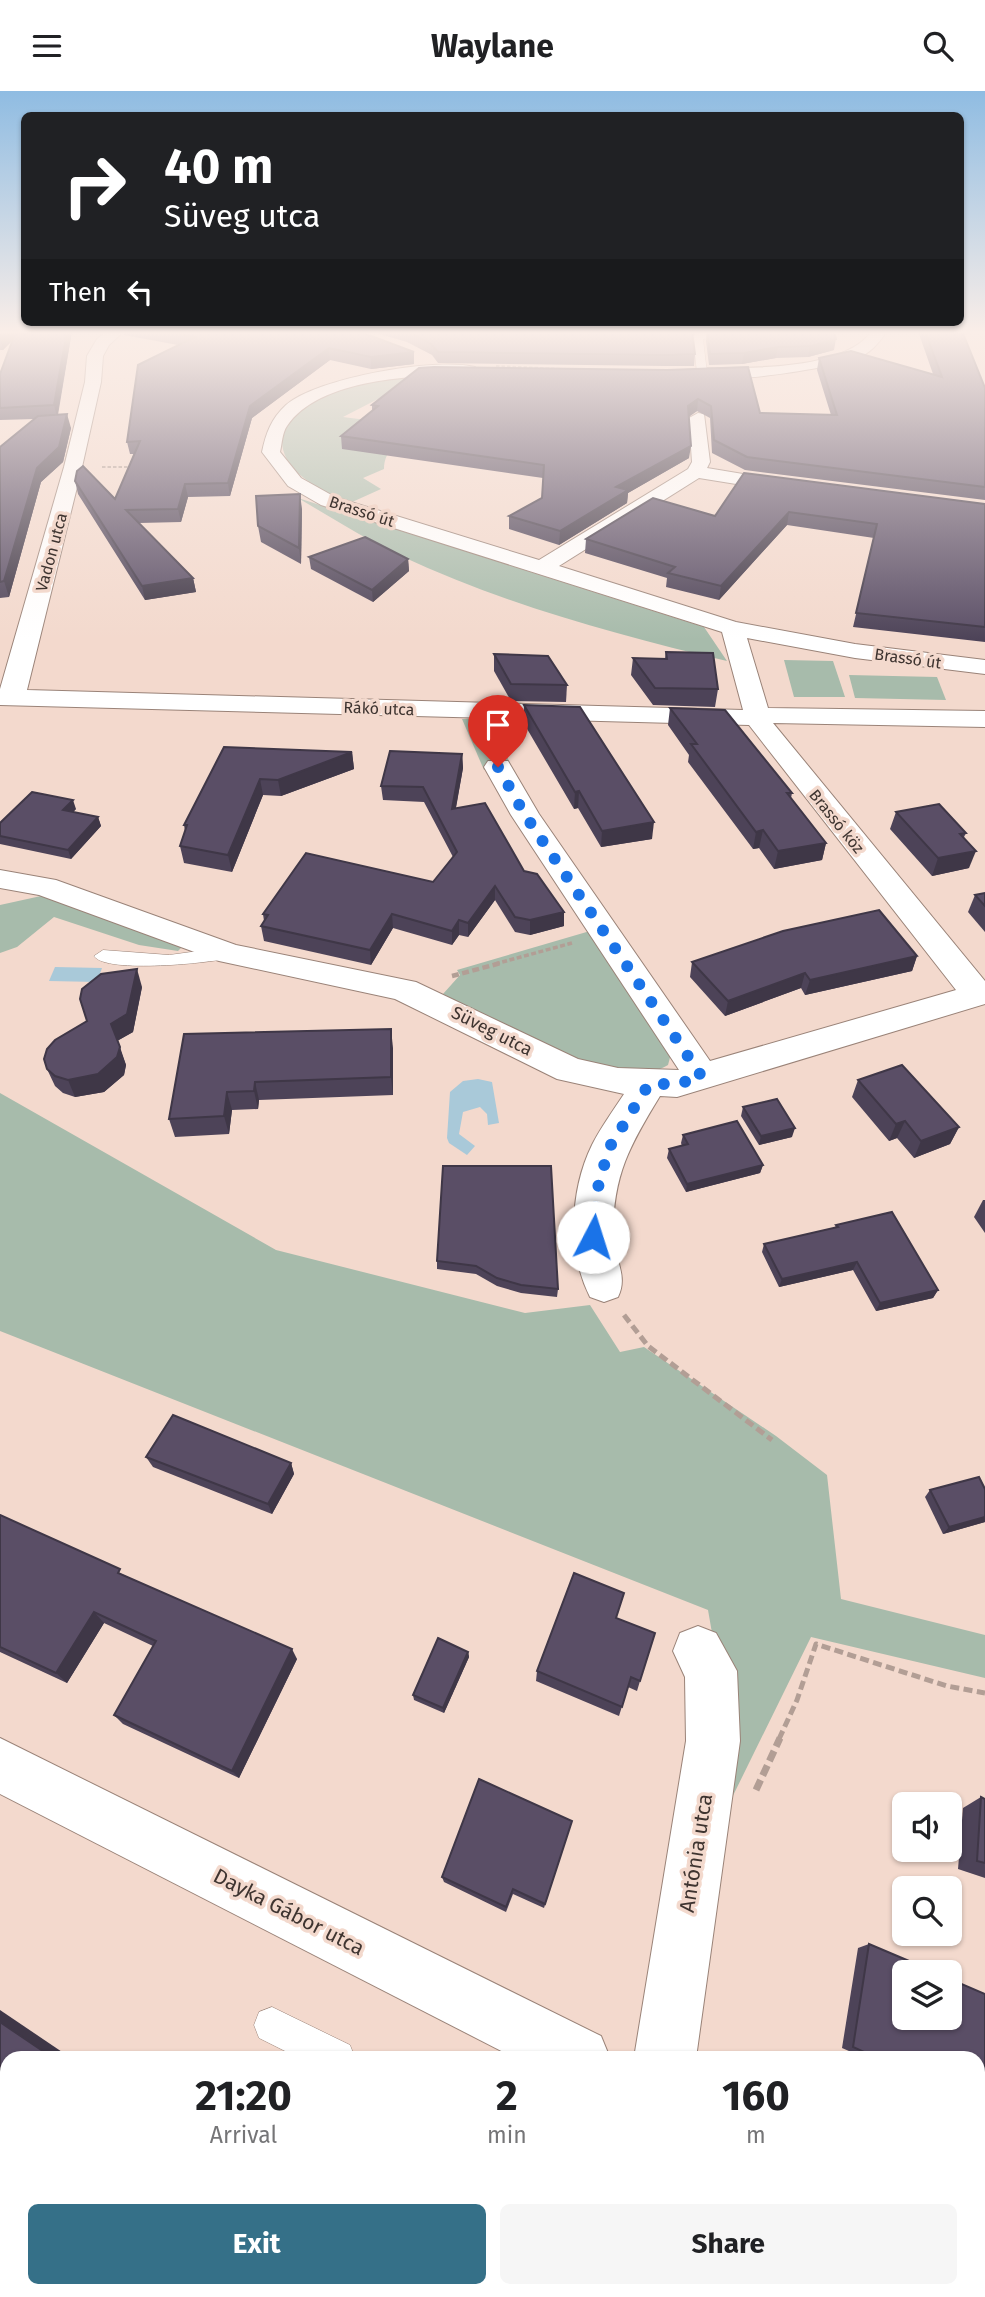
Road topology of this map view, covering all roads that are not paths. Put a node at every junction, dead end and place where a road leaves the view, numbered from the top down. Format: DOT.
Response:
graph roads {
  1 [pos="81,434"];
  2 [pos="274,434"];
  3 [pos="699,434"];
  4 [pos="696,472"];
  5 [pos="812,489"];
  6 [pos="541,568"];
  7 [pos="732,628"];
  8 [pos="985,667"];
  9 [pos="6,697"];
  10 [pos="758,718"];
  11 [pos="985,719"];
  12 [pos="498,767"];
  13 [pos="0,879"];
  14 [pos="228,953"];
  15 [pos="103,956"];
  16 [pos="981,994"];
  17 [pos="702,1077"];
  18 [pos="649,1084"];
  19 [pos="604,1285"];
  20 [pos="698,1651"];
  21 [pos="0,1766"];
  22 [pos="272,2025"];
  23 [pos="323,2051"];
  24 [pos="565,2051"];
  25 [pos="666,2051"];
  1 -- 9 [label="street, Vadon utca"];
  2 -- 6 [label="street, Brassó út"];
  3 -- 4 [label="street"];
  4 -- 5 [label="street"];
  4 -- 6 [label="street"];
  6 -- 7 [label="street, Brassó út"];
  7 -- 8 [label="street, Brassó út"];
  7 -- 10 [label="street, Brassó köz"];
  9 -- 10 [label="street, Rákó utca"];
  10 -- 11 [label="street"];
  10 -- 16 [label="street, Brassó köz"];
  12 -- 17 [label="street"];
  13 -- 14 [label="street, Süveg utca"];
  14 -- 15 [label="lane"];
  14 -- 18 [label="street, Süveg utca"];
  16 -- 17 [label="street, Süveg utca"];
  17 -- 18 [label="street, Süveg utca"];
  18 -- 19 [label="street"];
  20 -- 25 [label="street, Antónia utca"];
  21 -- 24 [label="street, Dayka Gábor utca"];
  22 -- 23 [label="lane"];
}
